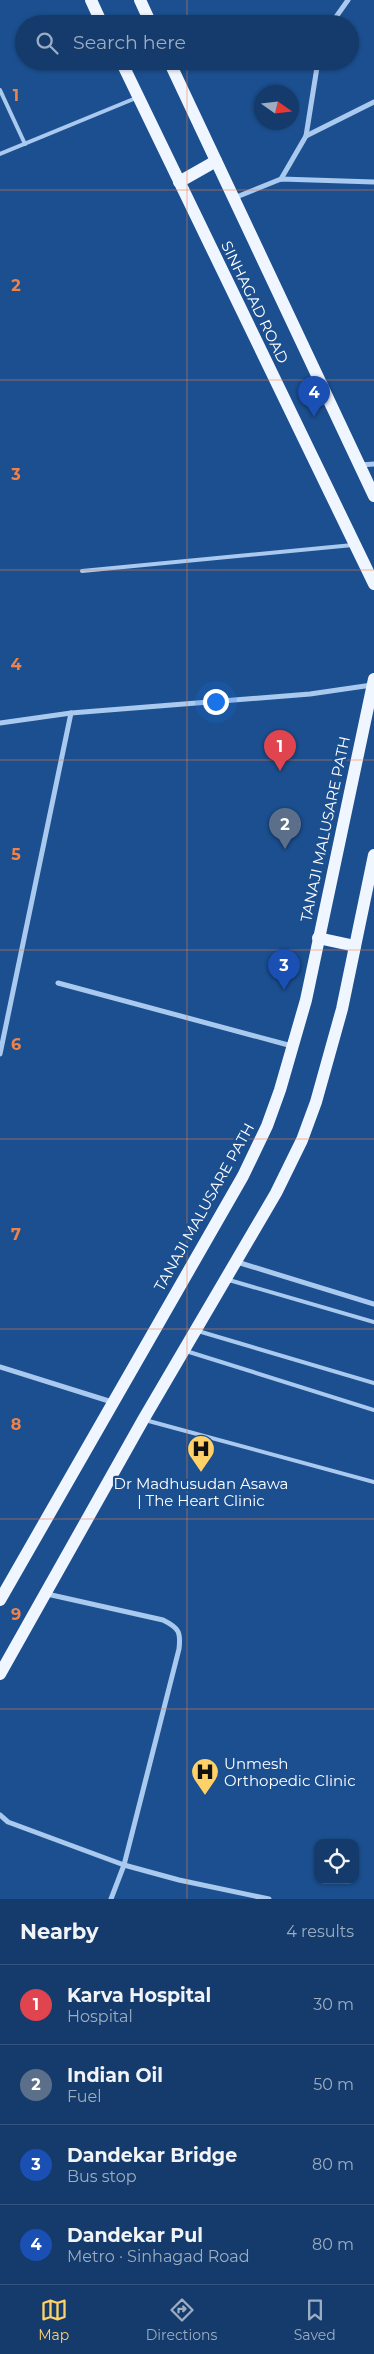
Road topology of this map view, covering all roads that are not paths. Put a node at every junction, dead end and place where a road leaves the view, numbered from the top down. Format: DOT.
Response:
graph roads {
  1 [pos="91,0"];
  2 [pos="140,0"];
  3 [pos="348,0"];
  4 [pos="98,15"];
  5 [pos="147,15"];
  6 [pos="337,15"];
  7 [pos="125,70"];
  8 [pos="172,70"];
  9 [pos="317,70"];
  10 [pos="0,90"];
  11 [pos="138,98"];
  12 [pos="374,102"];
  13 [pos="306,136"];
  14 [pos="25,144"];
  15 [pos="0,154"];
  16 [pos="216,161"];
  17 [pos="281,179"];
  18 [pos="179,182"];
  19 [pos="374,182"];
  20 [pos="234,198"];
  21 [pos="374,464"];
  22 [pos="359,465"];
  23 [pos="374,496"];
  24 [pos="355,545"];
  25 [pos="82,571"];
  26 [pos="374,584"];
  27 [pos="373,682"];
  28 [pos="72,713"];
  29 [pos="0,723"];
  30 [pos="374,855"];
  31 [pos="318,938"];
  32 [pos="356,946"];
  33 [pos="58,983"];
  34 [pos="293,1046"];
  35 [pos="0,1054"];
  36 [pos="237,1262"];
  37 [pos="226,1279"];
  38 [pos="374,1304"];
  39 [pos="374,1322"];
  40 [pos="196,1331"];
  41 [pos="184,1350"];
  42 [pos="0,1367"];
  43 [pos="374,1383"];
  44 [pos="113,1403"];
  45 [pos="374,1410"];
  46 [pos="143,1420"];
  47 [pos="374,1482"];
  48 [pos="47,1594"];
  49 [pos="0,1600"];
  50 [pos="0,1674"];
  51 [pos="0,1815"];
  52 [pos="124,1865"];
  53 [pos="111,1899"];
  54 [pos="269,1899"];
  1 -- 4 [label="main road"];
  2 -- 5 [label="main road"];
  3 -- 6 [label="street"];
  7 -- 11 [label="main road, SINHAGAD ROAD"];
  8 -- 16 [label="main road, SINHAGAD ROAD"];
  9 -- 13 [label="street"];
  10 -- 14 [label="lane"];
  11 -- 14 [label="lane"];
  11 -- 18 [label="main road, SINHAGAD ROAD"];
  12 -- 13 [label="street"];
  13 -- 17 [label="street"];
  14 -- 15 [label="lane"];
  16 -- 18 [label="main road"];
  16 -- 20 [label="main road, SINHAGAD ROAD"];
  17 -- 19 [label="street"];
  17 -- 20 [label="street"];
  18 -- 24 [label="main road, SINHAGAD ROAD"];
  20 -- 22 [label="main road, SINHAGAD ROAD"];
  21 -- 22 [label="street"];
  22 -- 23 [label="main road, SINHAGAD ROAD"];
  24 -- 25 [label="lane"];
  24 -- 26 [label="main road, SINHAGAD ROAD"];
  27 -- 28 [label="street"];
  27 -- 31 [label="main road, TANAJI MALUSARE PATH"];
  28 -- 29 [label="street"];
  28 -- 35 [label="street"];
  30 -- 32 [label="main road"];
  31 -- 32 [label="main road"];
  31 -- 34 [label="main road, TANAJI MALUSARE PATH"];
  32 -- 36 [label="main road"];
  33 -- 34 [label="street"];
  34 -- 44 [label="main road, TANAJI MALUSARE PATH"];
  36 -- 37 [label="main road"];
  36 -- 38 [label="street"];
  37 -- 39 [label="lane"];
  37 -- 40 [label="main road"];
  40 -- 41 [label="main road"];
  40 -- 43 [label="lane"];
  41 -- 45 [label="lane"];
  41 -- 46 [label="main road"];
  42 -- 44 [label="street"];
  44 -- 49 [label="main road, TANAJI MALUSARE PATH"];
  46 -- 47 [label="lane"];
  46 -- 48 [label="main road"];
  48 -- 50 [label="main road"];
  48 -- 52 [label="street"];
  51 -- 52 [label="street"];
  52 -- 53 [label="street"];
  52 -- 54 [label="street"];
}
